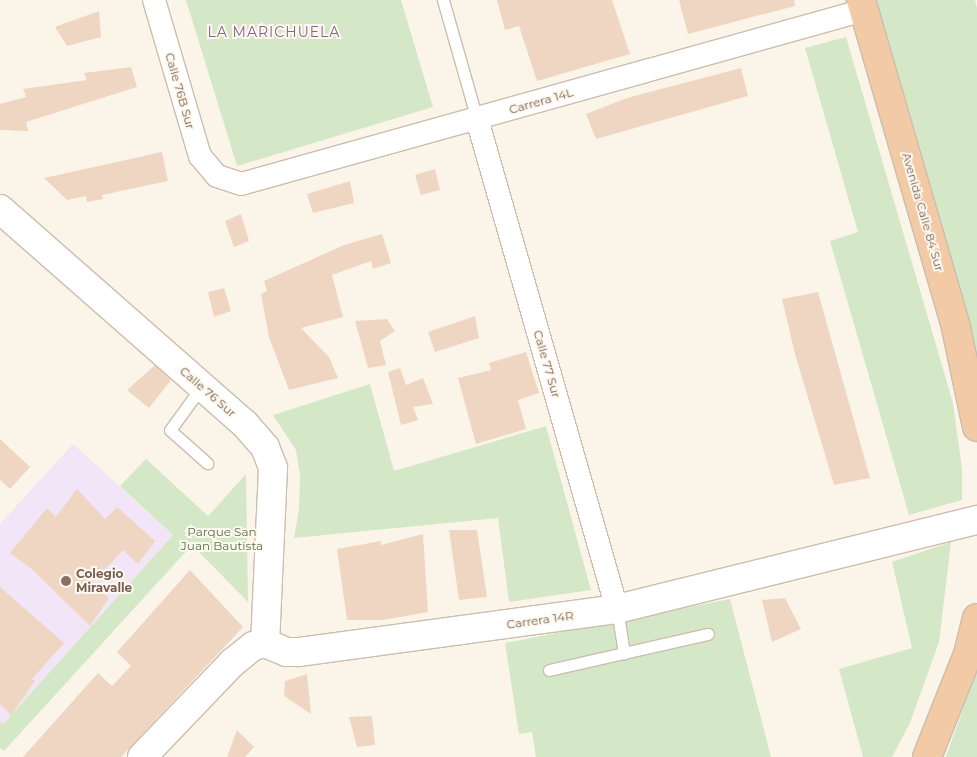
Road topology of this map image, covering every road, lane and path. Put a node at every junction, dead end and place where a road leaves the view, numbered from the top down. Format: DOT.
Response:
graph roads {
  1 [pos="154,0"];
  2 [pos="443,0"];
  3 [pos="863,5"];
  4 [pos="477,119"];
  5 [pos="217,176"];
  6 [pos="0,209"];
  7 [pos="202,386"];
  8 [pos="977,427"];
  9 [pos="207,463"];
  10 [pos="977,520"];
  11 [pos="617,609"];
  12 [pos="977,618"];
  13 [pos="708,634"];
  14 [pos="265,643"];
  15 [pos="624,653"];
  16 [pos="549,670"];
  17 [pos="142,757"];
  18 [pos="927,757"];
  1 -- 5 [label="street, Calle 76B Sur"];
  2 -- 4 [label="lane"];
  3 -- 4 [label="street, Carrera 14L"];
  3 -- 8 [label="highway, Avenida Calle 84 Sur"];
  4 -- 5 [label="street, Carrera 14L"];
  4 -- 11 [label="street, Calle 77 Sur"];
  6 -- 7 [label="street, Calle 76 Sur"];
  7 -- 9 [label="lane"];
  7 -- 14 [label="street, Calle 76 Sur"];
  10 -- 11 [label="street, Carrera 14R"];
  11 -- 14 [label="street, Carrera 14R"];
  11 -- 15 [label="lane"];
  12 -- 18 [label="highway"];
  13 -- 15 [label="lane"];
  14 -- 17 [label="street"];
  15 -- 16 [label="lane"];
}
